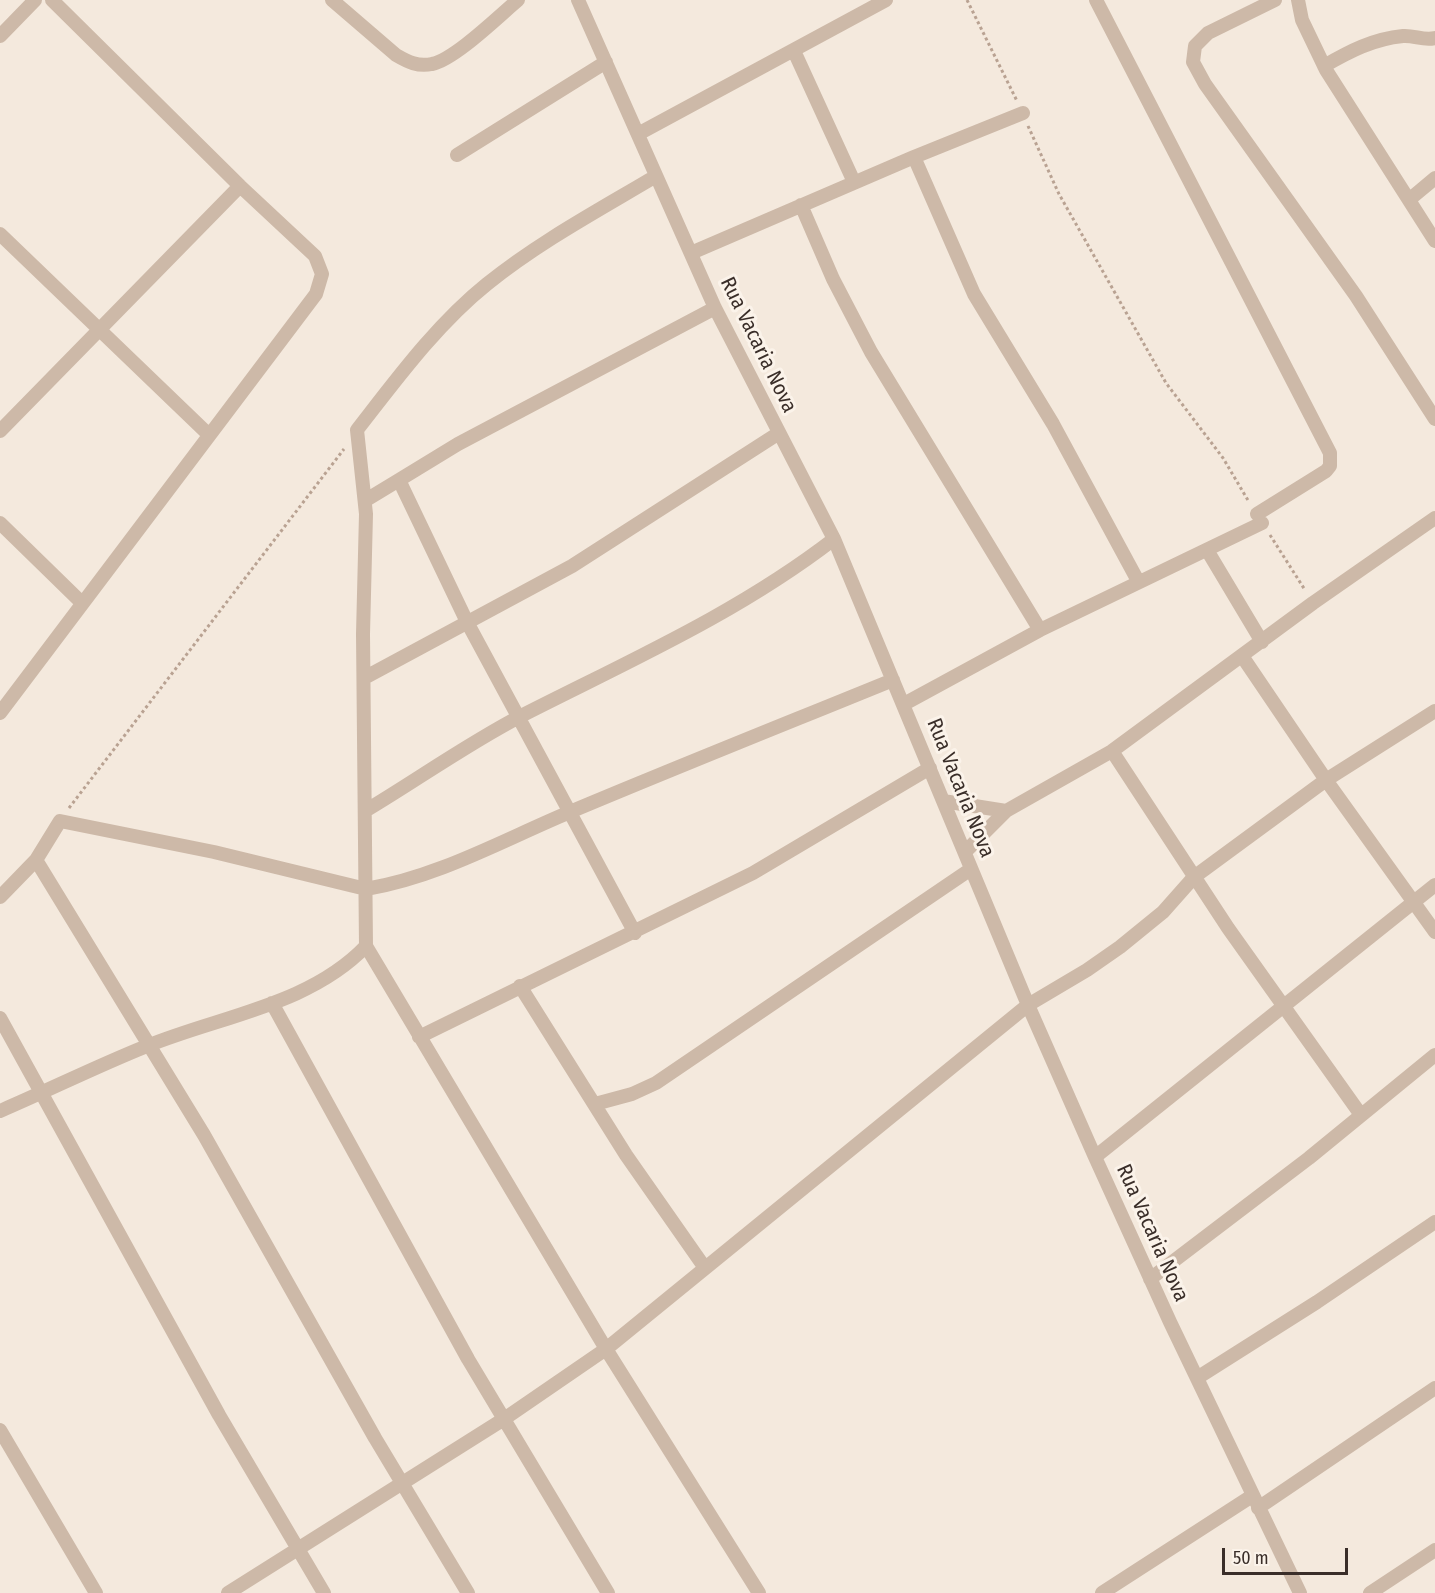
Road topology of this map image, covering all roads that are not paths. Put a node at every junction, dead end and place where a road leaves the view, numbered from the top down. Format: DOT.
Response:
graph roads {
  1 [pos="35,0"];
  2 [pos="52,0"];
  3 [pos="333,0"];
  4 [pos="518,0"];
  5 [pos="578,0"];
  6 [pos="886,0"];
  7 [pos="1096,0"];
  8 [pos="1275,0"];
  9 [pos="1299,0"];
  10 [pos="0,36"];
  11 [pos="1435,38"];
  12 [pos="794,51"];
  13 [pos="606,62"];
  14 [pos="1324,66"];
  15 [pos="1023,113"];
  16 [pos="638,134"];
  17 [pos="457,155"];
  18 [pos="914,157"];
  19 [pos="656,176"];
  20 [pos="1435,178"];
  21 [pos="854,182"];
  22 [pos="240,186"];
  23 [pos="1410,199"];
  24 [pos="801,205"];
  25 [pos="0,234"];
  26 [pos="1435,241"];
  27 [pos="691,253"];
  28 [pos="715,308"];
  29 [pos="99,330"];
  30 [pos="1435,419"];
  31 [pos="0,431"];
  32 [pos="208,434"];
  33 [pos="779,434"];
  34 [pos="399,480"];
  35 [pos="366,500"];
  36 [pos="1435,518"];
  37 [pos="0,523"];
  38 [pos="834,539"];
  39 [pos="1207,550"];
  40 [pos="1138,581"];
  41 [pos="82,603"];
  42 [pos="467,622"];
  43 [pos="1040,630"];
  44 [pos="1262,642"];
  45 [pos="1242,657"];
  46 [pos="364,678"];
  47 [pos="893,680"];
  48 [pos="904,704"];
  49 [pos="1435,711"];
  50 [pos="0,713"];
  51 [pos="518,717"];
  52 [pos="1112,751"];
  53 [pos="930,768"];
  54 [pos="1326,780"];
  55 [pos="943,801"];
  56 [pos="365,811"];
  57 [pos="1006,811"];
  58 [pos="568,813"];
  59 [pos="965,852"];
  60 [pos="36,860"];
  61 [pos="971,869"];
  62 [pos="1194,877"];
  63 [pos="1435,885"];
  64 [pos="366,889"];
  65 [pos="0,897"];
  66 [pos="1414,904"];
  67 [pos="1435,932"];
  68 [pos="635,933"];
  69 [pos="366,946"];
  70 [pos="520,986"];
  71 [pos="272,1003"];
  72 [pos="1028,1005"];
  73 [pos="1284,1007"];
  74 [pos="0,1018"];
  75 [pos="419,1037"];
  76 [pos="147,1045"];
  77 [pos="1435,1055"];
  78 [pos="43,1093"];
  79 [pos="595,1104"];
  80 [pos="0,1111"];
  81 [pos="1361,1115"];
  82 [pos="1095,1157"];
  83 [pos="1434,1226"];
  84 [pos="705,1268"];
  85 [pos="1150,1279"];
  86 [pos="606,1349"];
  87 [pos="1197,1378"];
  88 [pos="1435,1388"];
  89 [pos="504,1419"];
  90 [pos="0,1430"];
  91 [pos="402,1484"];
  92 [pos="1255,1502"];
  93 [pos="298,1550"];
  94 [pos="1435,1551"];
  95 [pos="1297,1592"];
  96 [pos="96,1593"];
  97 [pos="228,1593"];
  98 [pos="324,1593"];
  99 [pos="468,1593"];
  100 [pos="608,1593"];
  101 [pos="759,1593"];
  102 [pos="1102,1593"];
  103 [pos="1370,1593"];
  1 -- 10 [label="street"];
  2 -- 22 [label="street"];
  3 -- 4 [label="street"];
  5 -- 13 [label="street, Rua Vacaria Nova"];
  6 -- 12 [label="street"];
  7 -- 39 [label="street"];
  8 -- 30 [label="street"];
  9 -- 14 [label="street"];
  11 -- 14 [label="street"];
  12 -- 16 [label="street"];
  12 -- 21 [label="street"];
  13 -- 16 [label="street, Rua Vacaria Nova"];
  13 -- 17 [label="street"];
  14 -- 23 [label="street"];
  15 -- 18 [label="street"];
  16 -- 19 [label="street, Rua Vacaria Nova"];
  18 -- 21 [label="street"];
  18 -- 40 [label="street"];
  19 -- 27 [label="street, Rua Vacaria Nova"];
  19 -- 35 [label="street"];
  20 -- 23 [label="street"];
  21 -- 24 [label="street"];
  22 -- 29 [label="street"];
  22 -- 32 [label="street"];
  23 -- 26 [label="street"];
  24 -- 27 [label="street"];
  24 -- 43 [label="street"];
  25 -- 29 [label="street"];
  27 -- 28 [label="street, Rua Vacaria Nova"];
  28 -- 33 [label="street, Rua Vacaria Nova"];
  28 -- 34 [label="street"];
  29 -- 31 [label="street"];
  29 -- 32 [label="street"];
  32 -- 41 [label="street"];
  33 -- 38 [label="street, Rua Vacaria Nova"];
  33 -- 42 [label="street"];
  34 -- 35 [label="street"];
  34 -- 42 [label="street"];
  35 -- 46 [label="street"];
  36 -- 44 [label="street"];
  37 -- 41 [label="street"];
  38 -- 47 [label="street, Rua Vacaria Nova"];
  38 -- 51 [label="street"];
  39 -- 40 [label="street"];
  39 -- 44 [label="street"];
  40 -- 43 [label="street"];
  41 -- 50 [label="street"];
  42 -- 46 [label="street"];
  42 -- 51 [label="street"];
  43 -- 48 [label="street"];
  44 -- 45 [label="street"];
  45 -- 52 [label="street"];
  45 -- 54 [label="street"];
  46 -- 56 [label="street"];
  47 -- 48 [label="street, Rua Vacaria Nova"];
  47 -- 58 [label="street"];
  48 -- 53 [label="street, Rua Vacaria Nova"];
  49 -- 54 [label="street"];
  51 -- 56 [label="street"];
  51 -- 58 [label="street"];
  52 -- 57 [label="street"];
  52 -- 62 [label="street"];
  53 -- 55 [label="street, Rua Vacaria Nova"];
  53 -- 68 [label="street"];
  54 -- 62 [label="street"];
  54 -- 66 [label="street"];
  55 -- 57 [label="street"];
  55 -- 59 [label="street, Rua Vacaria Nova"];
  56 -- 64 [label="street"];
  57 -- 59 [label="street"];
  58 -- 64 [label="street"];
  58 -- 68 [label="street"];
  59 -- 61 [label="street, Rua Vacaria Nova"];
  60 -- 64 [label="street"];
  60 -- 65 [label="street"];
  60 -- 76 [label="street"];
  61 -- 72 [label="street, Rua Vacaria Nova"];
  61 -- 79 [label="street"];
  62 -- 72 [label="street"];
  62 -- 73 [label="street"];
  63 -- 66 [label="street"];
  64 -- 69 [label="street"];
  66 -- 67 [label="street"];
  66 -- 73 [label="street"];
  68 -- 70 [label="street"];
  69 -- 71 [label="street"];
  69 -- 75 [label="street"];
  70 -- 75 [label="street"];
  70 -- 79 [label="street"];
  71 -- 76 [label="street"];
  71 -- 89 [label="street"];
  72 -- 82 [label="street, Rua Vacaria Nova"];
  72 -- 84 [label="street"];
  73 -- 81 [label="street"];
  73 -- 82 [label="street"];
  74 -- 78 [label="street"];
  75 -- 86 [label="street"];
  76 -- 78 [label="street"];
  76 -- 91 [label="street"];
  77 -- 81 [label="street"];
  78 -- 80 [label="street"];
  78 -- 93 [label="street"];
  79 -- 84 [label="street"];
  81 -- 85 [label="street"];
  82 -- 85 [label="street, Rua Vacaria Nova"];
  83 -- 87 [label="street"];
  84 -- 86 [label="street"];
  85 -- 87 [label="street, Rua Vacaria Nova"];
  86 -- 89 [label="street"];
  86 -- 101 [label="street"];
  87 -- 92 [label="street, Rua Vacaria Nova"];
  88 -- 92 [label="street"];
  89 -- 91 [label="street"];
  89 -- 100 [label="street"];
  90 -- 96 [label="street"];
  91 -- 93 [label="street"];
  91 -- 99 [label="street"];
  92 -- 95 [label="street, Rua Vacaria Nova"];
  92 -- 102 [label="street"];
  93 -- 97 [label="street"];
  93 -- 98 [label="street"];
  94 -- 103 [label="street"];
}
